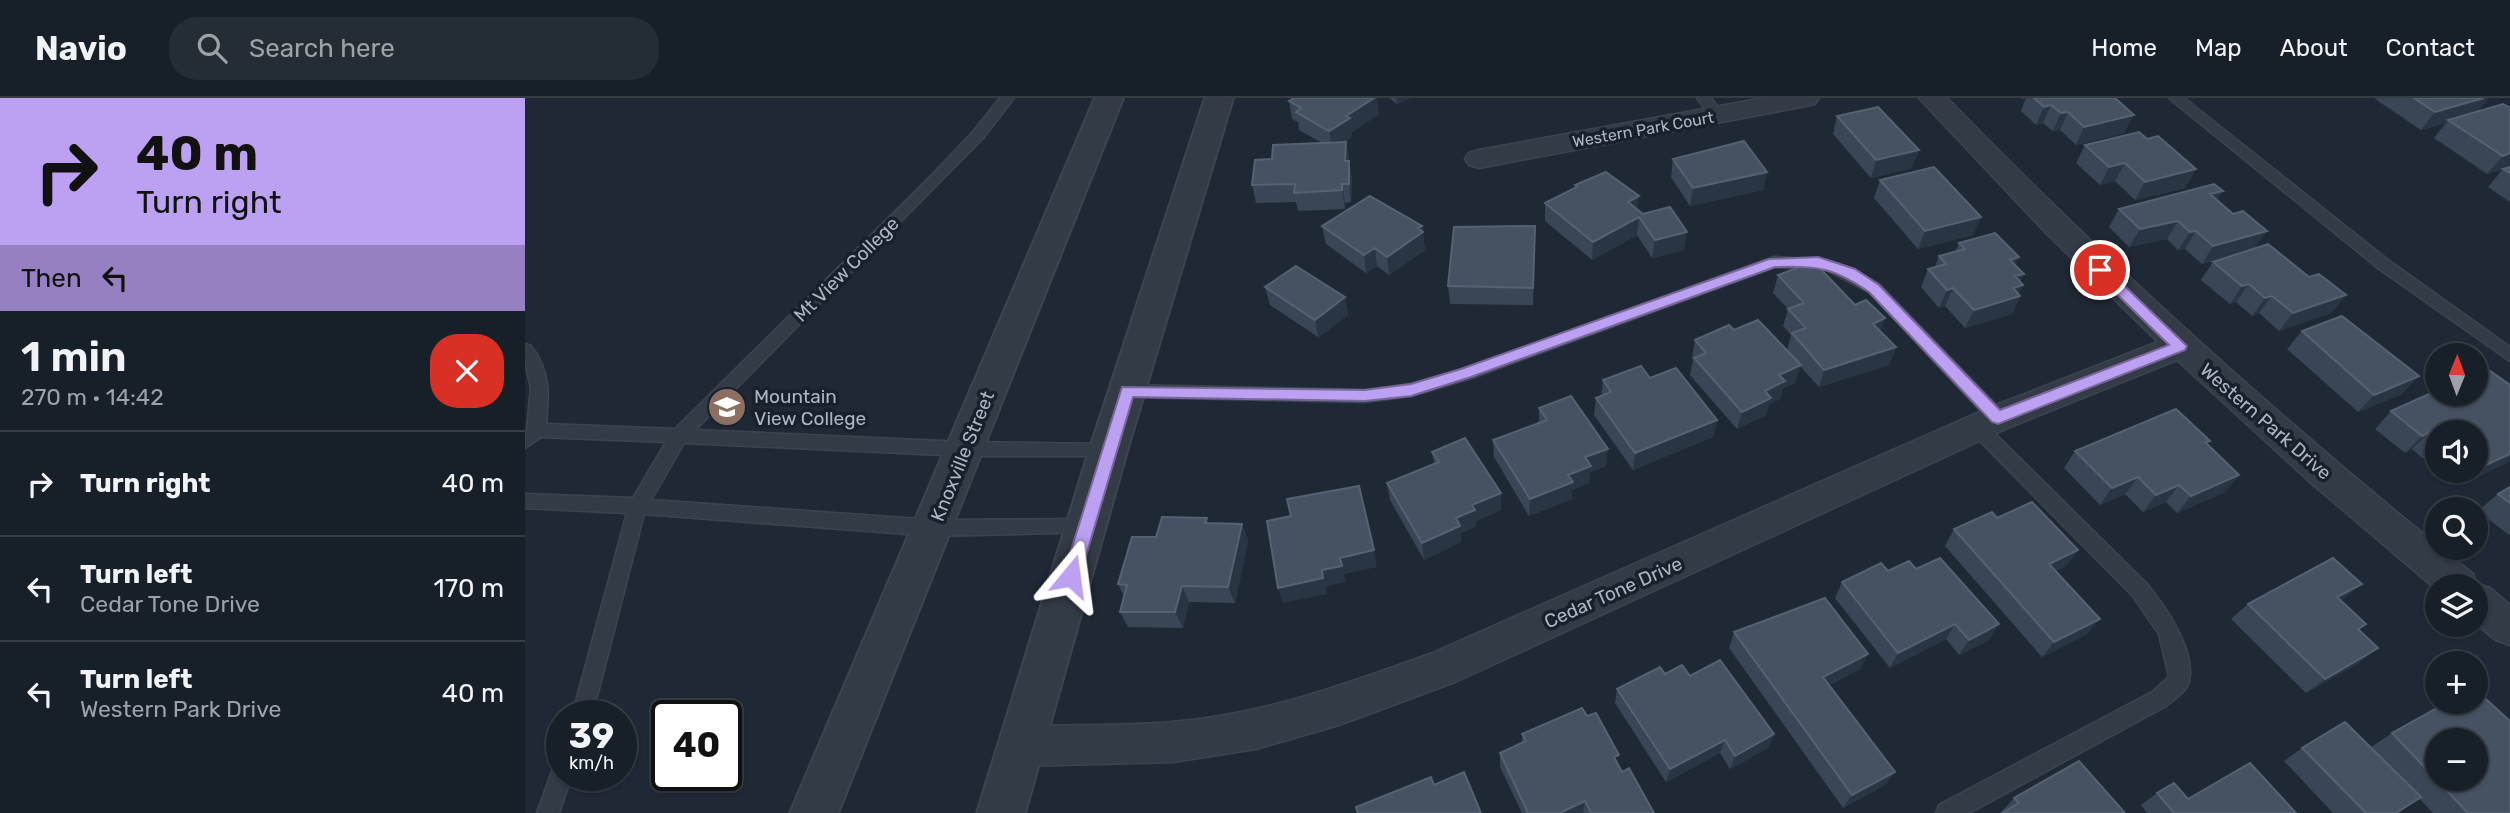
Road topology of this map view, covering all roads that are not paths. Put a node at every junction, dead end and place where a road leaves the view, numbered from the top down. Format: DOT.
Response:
graph roads {
  1 [pos="1007,98"];
  2 [pos="1109,98"];
  3 [pos="1219,98"];
  4 [pos="1806,98"];
  5 [pos="1931,98"];
  6 [pos="2176,98"];
  7 [pos="1710,107"];
  8 [pos="1479,159"];
  9 [pos="2180,346"];
  10 [pos="525,350"];
  11 [pos="2510,355"];
  12 [pos="1127,391"];
  13 [pos="1987,423"];
  14 [pos="531,435"];
  15 [pos="679,436"];
  16 [pos="964,449"];
  17 [pos="1108,451"];
  18 [pos="525,501"];
  19 [pos="638,506"];
  20 [pos="1086,527"];
  21 [pos="933,528"];
  22 [pos="2445,574"];
  23 [pos="2488,610"];
  24 [pos="2510,628"];
  25 [pos="586,700"];
  26 [pos="1022,746"];
  27 [pos="556,791"];
  28 [pos="548,813"];
  29 [pos="814,813"];
  30 [pos="1001,813"];
  31 [pos="1947,813"];
  1 -- 15 [label="lane, Mt View College"];
  2 -- 16 [label="street, Knoxville Street"];
  3 -- 12 [label="street"];
  4 -- 7 [label="street, Western Park Court"];
  5 -- 9 [label="street, Western Park Drive"];
  6 -- 11 [label="lane"];
  7 -- 8 [label="street, Western Park Court"];
  9 -- 13 [label="street, Cedar Tone Drive"];
  9 -- 22 [label="street, Western Park Drive"];
  10 -- 14 [label="lane"];
  12 -- 13 [label="lane"];
  12 -- 17 [label="street"];
  13 -- 26 [label="street, Cedar Tone Drive"];
  13 -- 31 [label="lane"];
  14 -- 15 [label="lane"];
  15 -- 16 [label="lane"];
  15 -- 19 [label="lane, Mt View College"];
  16 -- 17 [label="lane"];
  16 -- 21 [label="street, Knoxville Street"];
  17 -- 20 [label="street"];
  18 -- 19 [label="lane"];
  19 -- 21 [label="lane"];
  19 -- 25 [label="lane, Mt View College"];
  20 -- 21 [label="lane"];
  20 -- 26 [label="street"];
  21 -- 29 [label="street, Knoxville Street"];
  23 -- 24 [label="street"];
  26 -- 30 [label="street"];
  27 -- 28 [label="lane"];
}
